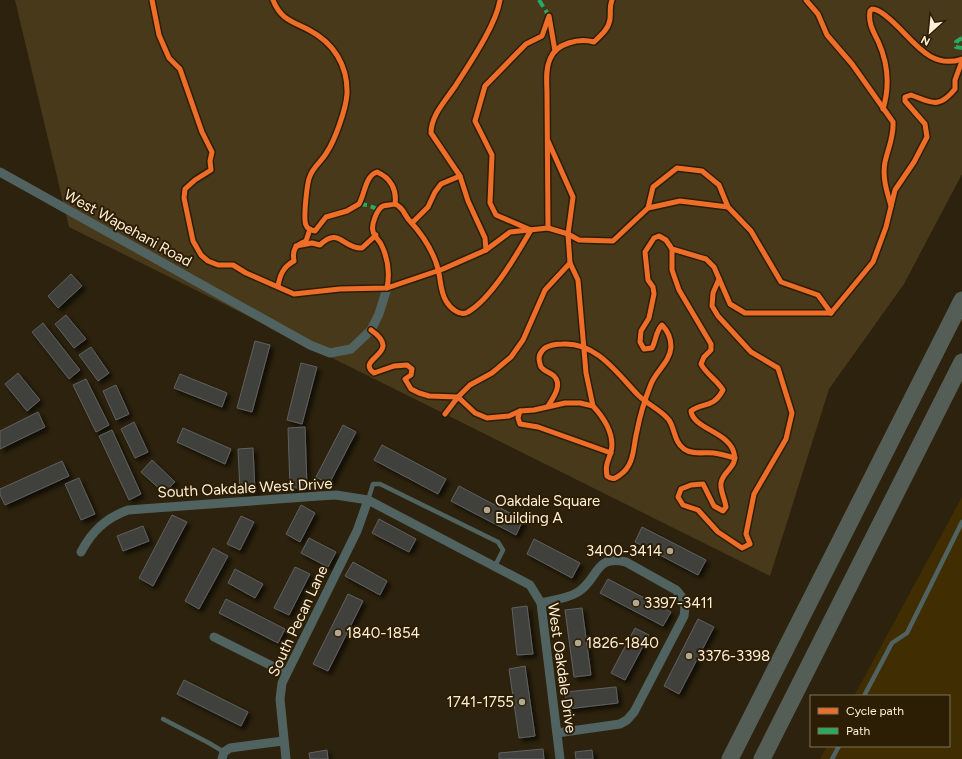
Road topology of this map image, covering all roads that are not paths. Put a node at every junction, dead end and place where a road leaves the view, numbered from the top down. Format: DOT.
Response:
graph roads {
  1 [pos="0,172"];
  2 [pos="387,288"];
  3 [pos="962,300"];
  4 [pos="962,362"];
  5 [pos="368,500"];
  6 [pos="962,522"];
  7 [pos="81,552"];
  8 [pos="495,566"];
  9 [pos="507,572"];
  10 [pos="540,603"];
  11 [pos="214,637"];
  12 [pos="286,673"];
  13 [pos="865,695"];
  14 [pos="163,719"];
  15 [pos="557,733"];
  16 [pos="284,740"];
  17 [pos="838,747"];
  18 [pos="223,756"];
  19 [pos="286,759"];
  20 [pos="560,759"];
  21 [pos="730,759"];
  22 [pos="762,759"];
  23 [pos="832,759"];
  1 -- 2 [label="street, West Wapehani Road"];
  3 -- 21 [label="highway"];
  4 -- 22 [label="highway"];
  5 -- 7 [label="street, South Oakdale West Drive"];
  5 -- 8 [label="street, South Oakdale West Drive"];
  5 -- 8 [label="lane"];
  5 -- 12 [label="street, South Pecan Lane"];
  6 -- 13 [label="lane"];
  8 -- 9 [label="street, South Oakdale West Drive"];
  9 -- 10 [label="street, West Oakdale Drive"];
  10 -- 15 [label="street, West Oakdale Drive"];
  10 -- 15 [label="street"];
  11 -- 12 [label="street"];
  12 -- 16 [label="street, South Pecan Lane"];
  14 -- 18 [label="lane"];
  15 -- 20 [label="street, West Oakdale Drive"];
  16 -- 18 [label="street"];
  16 -- 19 [label="street, South Pecan Lane"];
  17 -- 23 [label="lane"];
}
